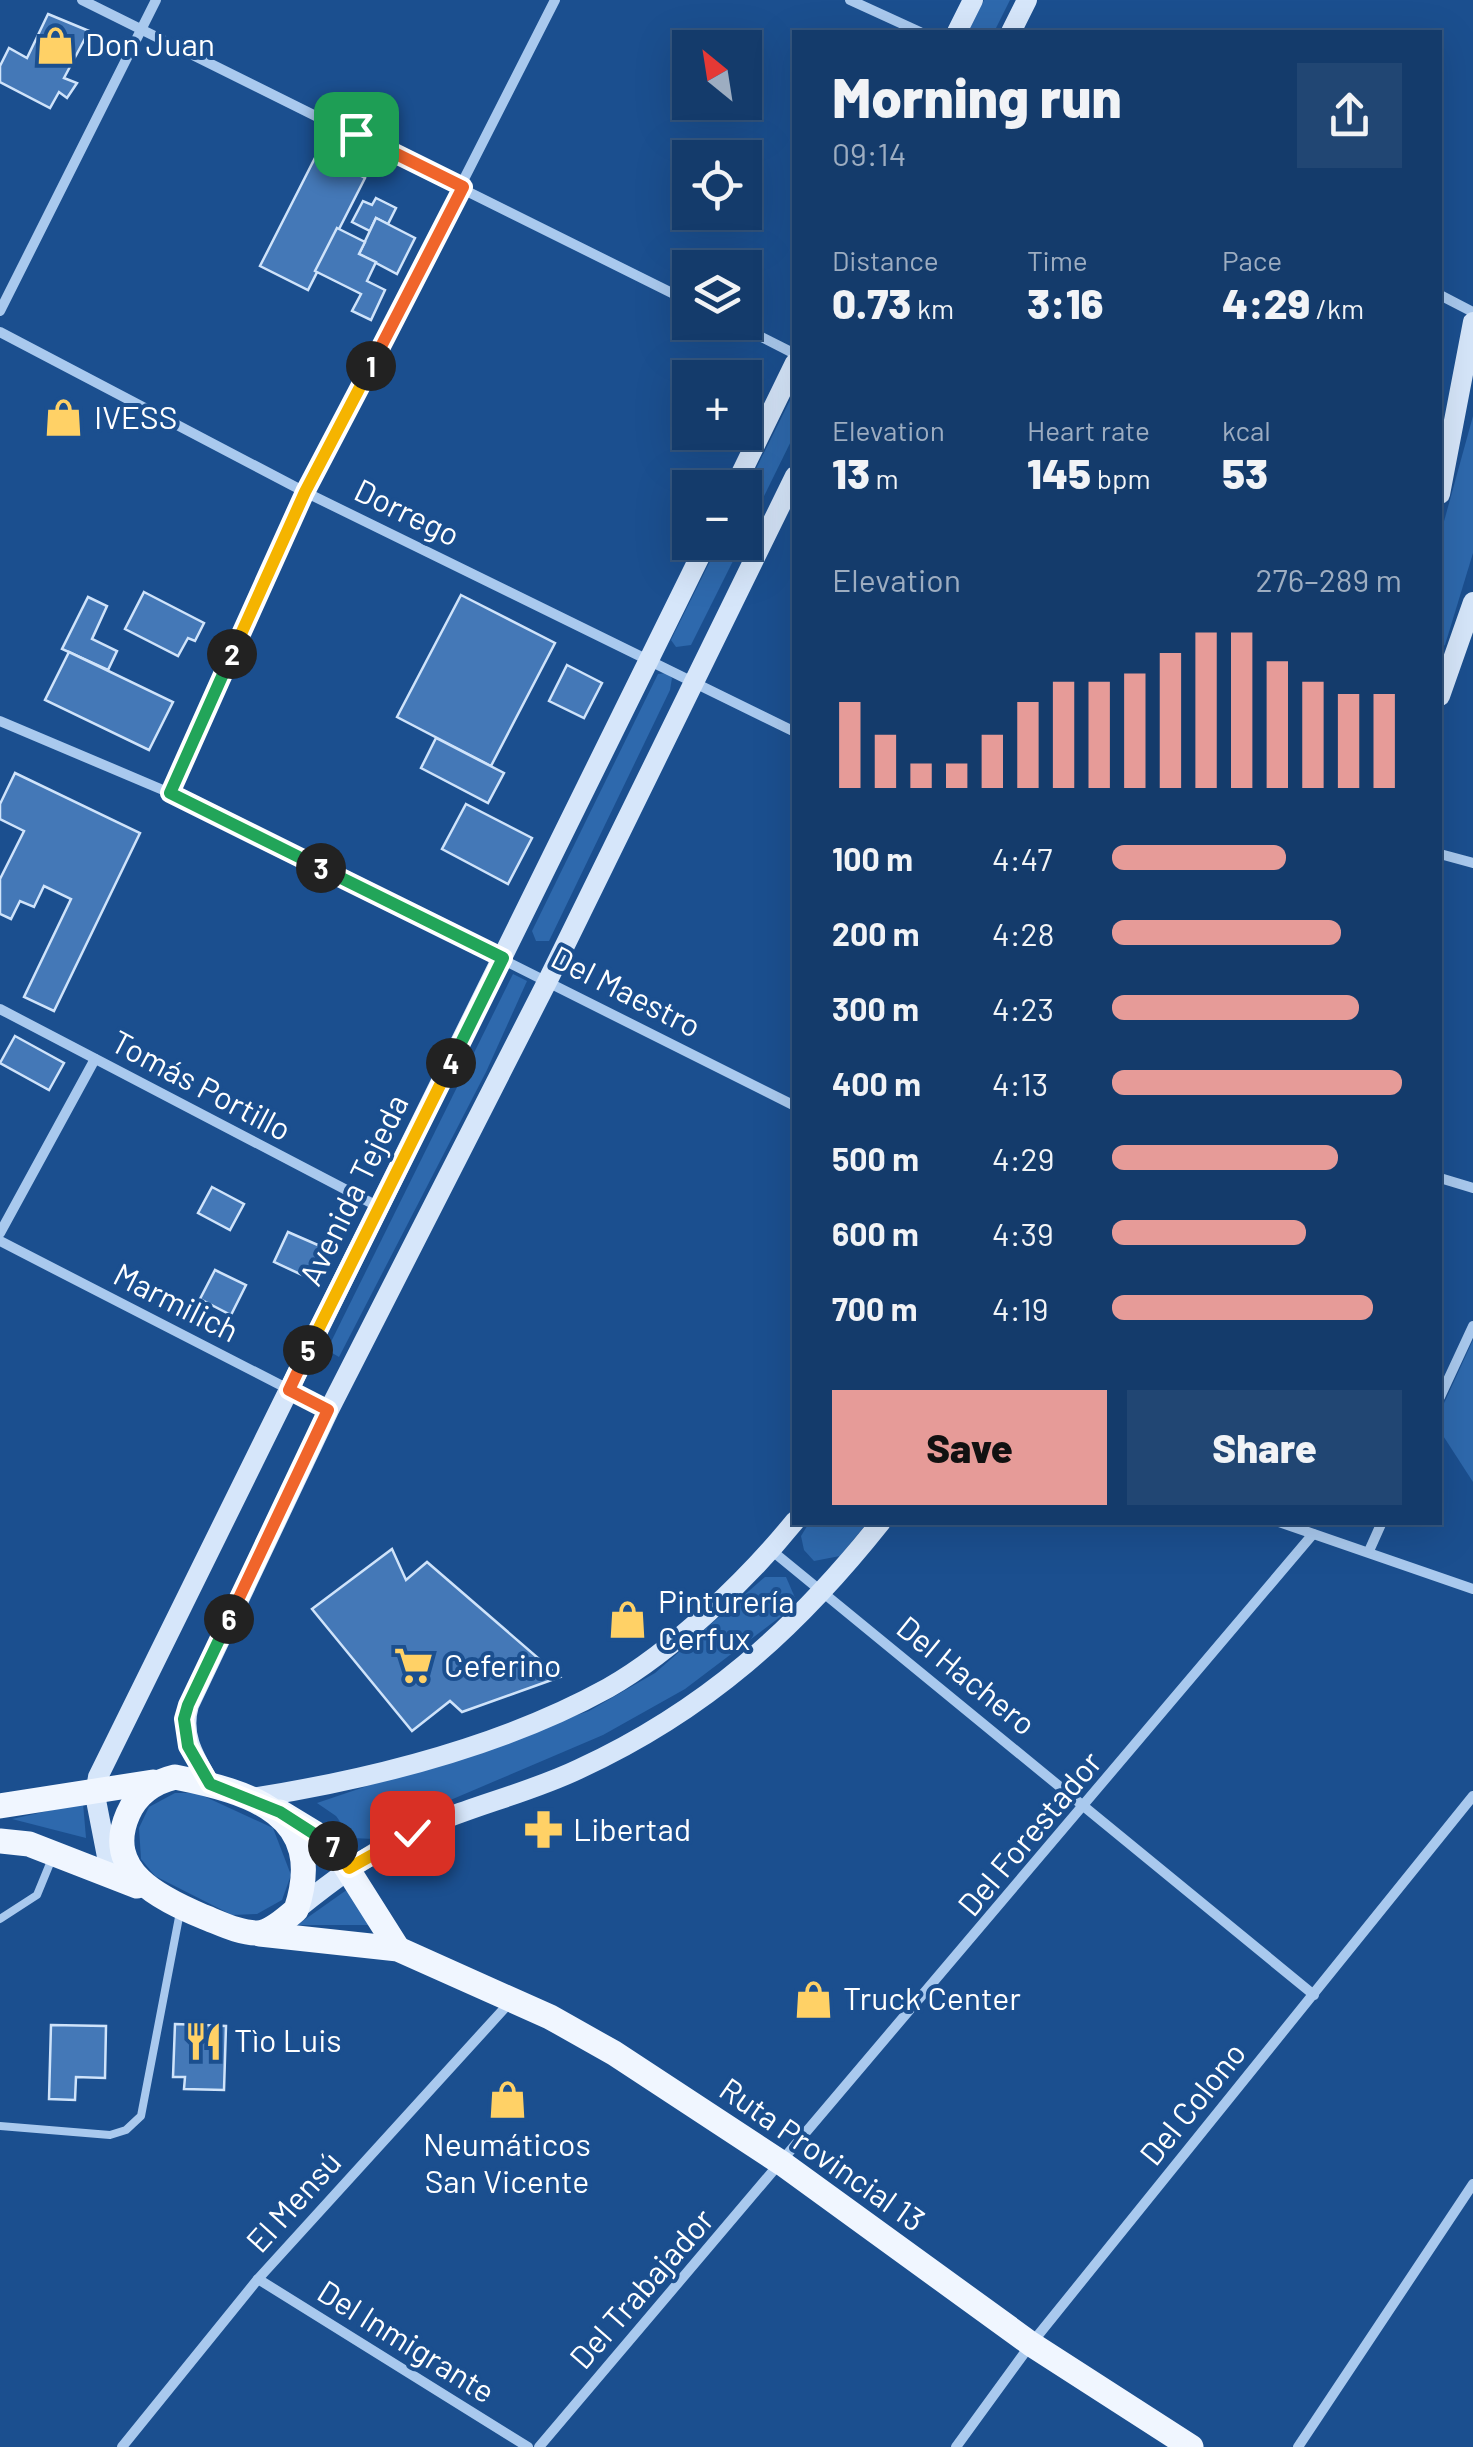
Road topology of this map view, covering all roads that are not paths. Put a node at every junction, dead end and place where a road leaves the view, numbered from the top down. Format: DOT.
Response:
graph roads {
  1 [pos="82,0"];
  2 [pos="156,0"];
  3 [pos="556,0"];
  4 [pos="850,0"];
  5 [pos="973,0"];
  6 [pos="1027,0"];
  7 [pos="143,28"];
  8 [pos="916,30"];
  9 [pos="958,30"];
  10 [pos="1012,30"];
  11 [pos="463,187"];
  12 [pos="672,293"];
  13 [pos="1442,296"];
  14 [pos="0,311"];
  15 [pos="1473,312"];
  16 [pos="1473,322"];
  17 [pos="0,332"];
  18 [pos="762,337"];
  19 [pos="792,352"];
  20 [pos="792,369"];
  21 [pos="743,470"];
  22 [pos="792,482"];
  23 [pos="1442,484"];
  24 [pos="305,492"];
  25 [pos="698,560"];
  26 [pos="1473,602"];
  27 [pos="649,659"];
  28 [pos="692,680"];
  29 [pos="1442,688"];
  30 [pos="0,721"];
  31 [pos="792,730"];
  32 [pos="170,793"];
  33 [pos="1442,855"];
  34 [pos="1473,863"];
  35 [pos="503,958"];
  36 [pos="548,980"];
  37 [pos="0,1009"];
  38 [pos="95,1059"];
  39 [pos="792,1104"];
  40 [pos="1442,1179"];
  41 [pos="1473,1188"];
  42 [pos="380,1207"];
  43 [pos="0,1232"];
  44 [pos="0,1241"];
  45 [pos="1473,1326"];
  46 [pos="289,1390"];
  47 [pos="1442,1393"];
  48 [pos="328,1410"];
  49 [pos="792,1524"];
  50 [pos="879,1525"];
  51 [pos="1288,1525"];
  52 [pos="1381,1525"];
  53 [pos="1313,1534"];
  54 [pos="772,1550"];
  55 [pos="1368,1551"];
  56 [pos="1473,1590"];
  57 [pos="824,1594"];
  58 [pos="158,1781"];
  59 [pos="210,1784"];
  60 [pos="94,1794"];
  61 [pos="1473,1796"];
  62 [pos="252,1798"];
  63 [pos="1086,1805"];
  64 [pos="0,1806"];
  65 [pos="280,1812"];
  66 [pos="0,1841"];
  67 [pos="54,1852"];
  68 [pos="349,1868"];
  69 [pos="110,1872"];
  70 [pos="150,1893"];
  71 [pos="181,1907"];
  72 [pos="296,1910"];
  73 [pos="0,1919"];
  74 [pos="260,1934"];
  75 [pos="398,1949"];
  76 [pos="1314,1995"];
  77 [pos="513,1999"];
  78 [pos="0,2126"];
  79 [pos="783,2164"];
  80 [pos="1473,2184"];
  81 [pos="258,2280"];
  82 [pos="1031,2344"];
  83 [pos="122,2447"];
  84 [pos="528,2447"];
  85 [pos="539,2447"];
  86 [pos="956,2447"];
  87 [pos="1192,2447"];
  88 [pos="1298,2447"];
  1 -- 7 [label="street"];
  2 -- 7 [label="street"];
  3 -- 11 [label="street"];
  4 -- 8 [label="street"];
  5 -- 9 [label="main road"];
  6 -- 10 [label="main road"];
  7 -- 11 [label="street"];
  7 -- 14 [label="street"];
  11 -- 12 [label="street"];
  11 -- 24 [label="street"];
  13 -- 15 [label="street"];
  16 -- 23 [label="main road"];
  17 -- 24 [label="street, Dorrego"];
  18 -- 19 [label="street"];
  20 -- 21 [label="main road"];
  22 -- 28 [label="main road"];
  24 -- 27 [label="street, Dorrego"];
  24 -- 32 [label="street"];
  25 -- 27 [label="main road, Avenida Tejeda"];
  26 -- 29 [label="main road"];
  27 -- 28 [label="street, Dorrego"];
  27 -- 35 [label="main road, Avenida Tejeda"];
  28 -- 31 [label="street, Dorrego"];
  28 -- 36 [label="main road"];
  30 -- 32 [label="street, Del Maestro"];
  32 -- 35 [label="street, Del Maestro"];
  33 -- 34 [label="street"];
  35 -- 36 [label="street, Del Maestro"];
  35 -- 42 [label="main road, Avenida Tejeda"];
  36 -- 39 [label="street, Del Maestro"];
  36 -- 48 [label="main road"];
  37 -- 38 [label="street, Tomás Portillo"];
  38 -- 42 [label="street, Tomás Portillo"];
  38 -- 43 [label="street"];
  40 -- 41 [label="street"];
  42 -- 46 [label="main road, Avenida Tejeda"];
  44 -- 46 [label="street, Marmilich"];
  45 -- 47 [label="street"];
  46 -- 48 [label="street, Marmilich"];
  46 -- 60 [label="main road, Avenida Tejeda"];
  48 -- 59 [label="main road"];
  49 -- 54 [label="main road"];
  50 -- 57 [label="main road"];
  51 -- 53 [label="street"];
  52 -- 55 [label="street"];
  53 -- 55 [label="street"];
  53 -- 63 [label="street, Del Forestador"];
  54 -- 57 [label="street, Del Hachero"];
  54 -- 62 [label="main road"];
  55 -- 56 [label="street"];
  57 -- 63 [label="street, Del Hachero"];
  57 -- 68 [label="main road"];
  58 -- 59 [label="main road"];
  58 -- 60 [label="main road"];
  58 -- 70 [label="main road"];
  59 -- 62 [label="main road"];
  60 -- 64 [label="main road"];
  60 -- 69 [label="main road"];
  61 -- 76 [label="street, Del Colono"];
  62 -- 65 [label="main road"];
  63 -- 76 [label="street, Del Hachero"];
  63 -- 79 [label="street, Del Forestador"];
  65 -- 68 [label="main road"];
  65 -- 72 [label="main road"];
  66 -- 67 [label="main road"];
  67 -- 69 [label="main road"];
  67 -- 73 [label="lane"];
  68 -- 72 [label="main road"];
  68 -- 75 [label="main road"];
  69 -- 70 [label="main road"];
  70 -- 71 [label="main road"];
  71 -- 74 [label="main road"];
  71 -- 78 [label="lane"];
  72 -- 74 [label="main road"];
  74 -- 75 [label="main road, Ruta Provincial 13"];
  75 -- 77 [label="main road, Ruta Provincial 13"];
  76 -- 82 [label="street, Del Colono"];
  77 -- 79 [label="main road, Ruta Provincial 13"];
  77 -- 81 [label="street, El Mensú"];
  79 -- 82 [label="main road, Ruta Provincial 13"];
  79 -- 85 [label="street, Del Trabajador"];
  80 -- 88 [label="street"];
  81 -- 83 [label="street, El Mensú"];
  81 -- 84 [label="street, Del Inmigrante"];
  82 -- 86 [label="street, Del Colono"];
  82 -- 87 [label="main road, Ruta Provincial 13"];
}
